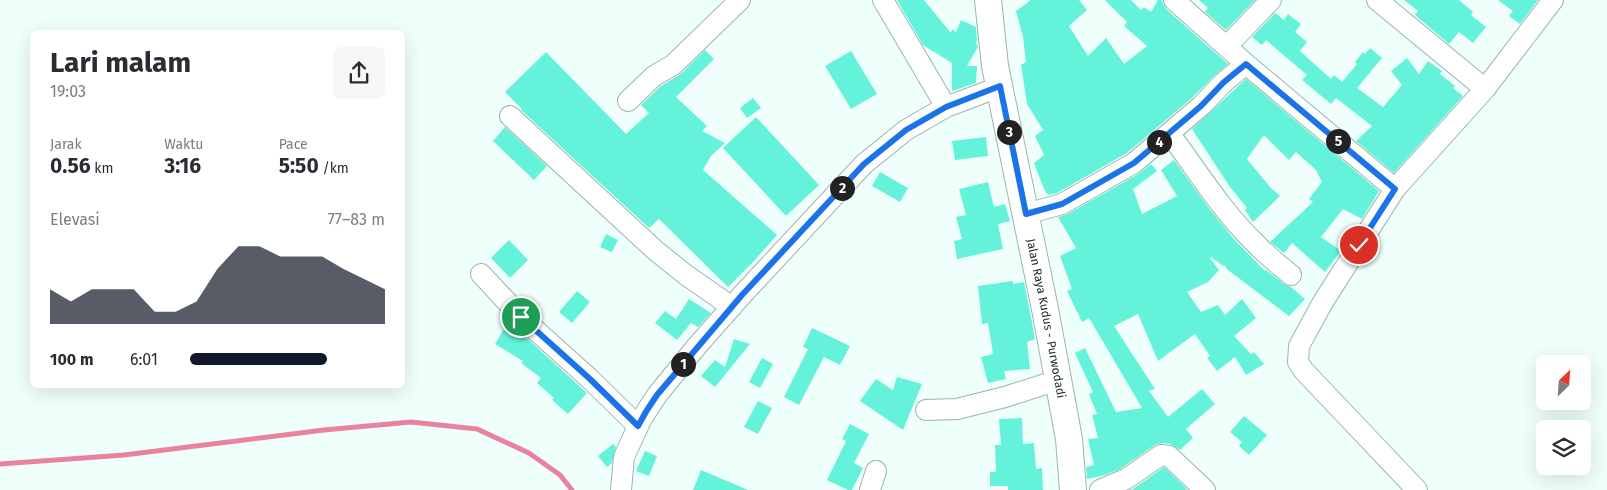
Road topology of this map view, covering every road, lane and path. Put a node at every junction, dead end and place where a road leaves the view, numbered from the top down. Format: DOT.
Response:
graph roads {
  1 [pos="740,0"];
  2 [pos="883,0"];
  3 [pos="988,0"];
  4 [pos="1174,0"];
  5 [pos="1271,0"];
  6 [pos="1377,0"];
  7 [pos="1553,0"];
  8 [pos="1227,46"];
  9 [pos="1246,64"];
  10 [pos="1000,86"];
  11 [pos="1485,89"];
  12 [pos="628,101"];
  13 [pos="946,107"];
  14 [pos="510,116"];
  15 [pos="1169,133"];
  16 [pos="1395,189"];
  17 [pos="1026,214"];
  18 [pos="481,274"];
  19 [pos="1291,275"];
  20 [pos="732,307"];
  21 [pos="1058,380"];
  22 [pos="926,410"];
  23 [pos="638,426"];
  24 [pos="876,471"];
  25 [pos="620,490"];
  26 [pos="870,490"];
  27 [pos="1073,490"];
  28 [pos="1100,490"];
  29 [pos="1205,490"];
  30 [pos="1416,490"];
  1 -- 12 [label="street"];
  2 -- 13 [label="street"];
  3 -- 10 [label="main road, Jalan Raya Kudus - Purwodadi"];
  4 -- 8 [label="street"];
  5 -- 8 [label="street"];
  6 -- 11 [label="street"];
  7 -- 11 [label="street"];
  8 -- 9 [label="street"];
  9 -- 15 [label="street"];
  9 -- 16 [label="street"];
  10 -- 13 [label="street"];
  10 -- 17 [label="main road, Jalan Raya Kudus - Purwodadi"];
  11 -- 16 [label="street"];
  13 -- 20 [label="street"];
  14 -- 20 [label="street"];
  15 -- 17 [label="street"];
  15 -- 19 [label="street"];
  16 -- 30 [label="street"];
  17 -- 21 [label="main road, Jalan Raya Kudus - Purwodadi"];
  18 -- 23 [label="street"];
  20 -- 23 [label="street"];
  21 -- 22 [label="street"];
  21 -- 27 [label="main road, Jalan Raya Kudus - Purwodadi"];
  23 -- 25 [label="street"];
  24 -- 26 [label="street"];
  28 -- 29 [label="street"];
}
